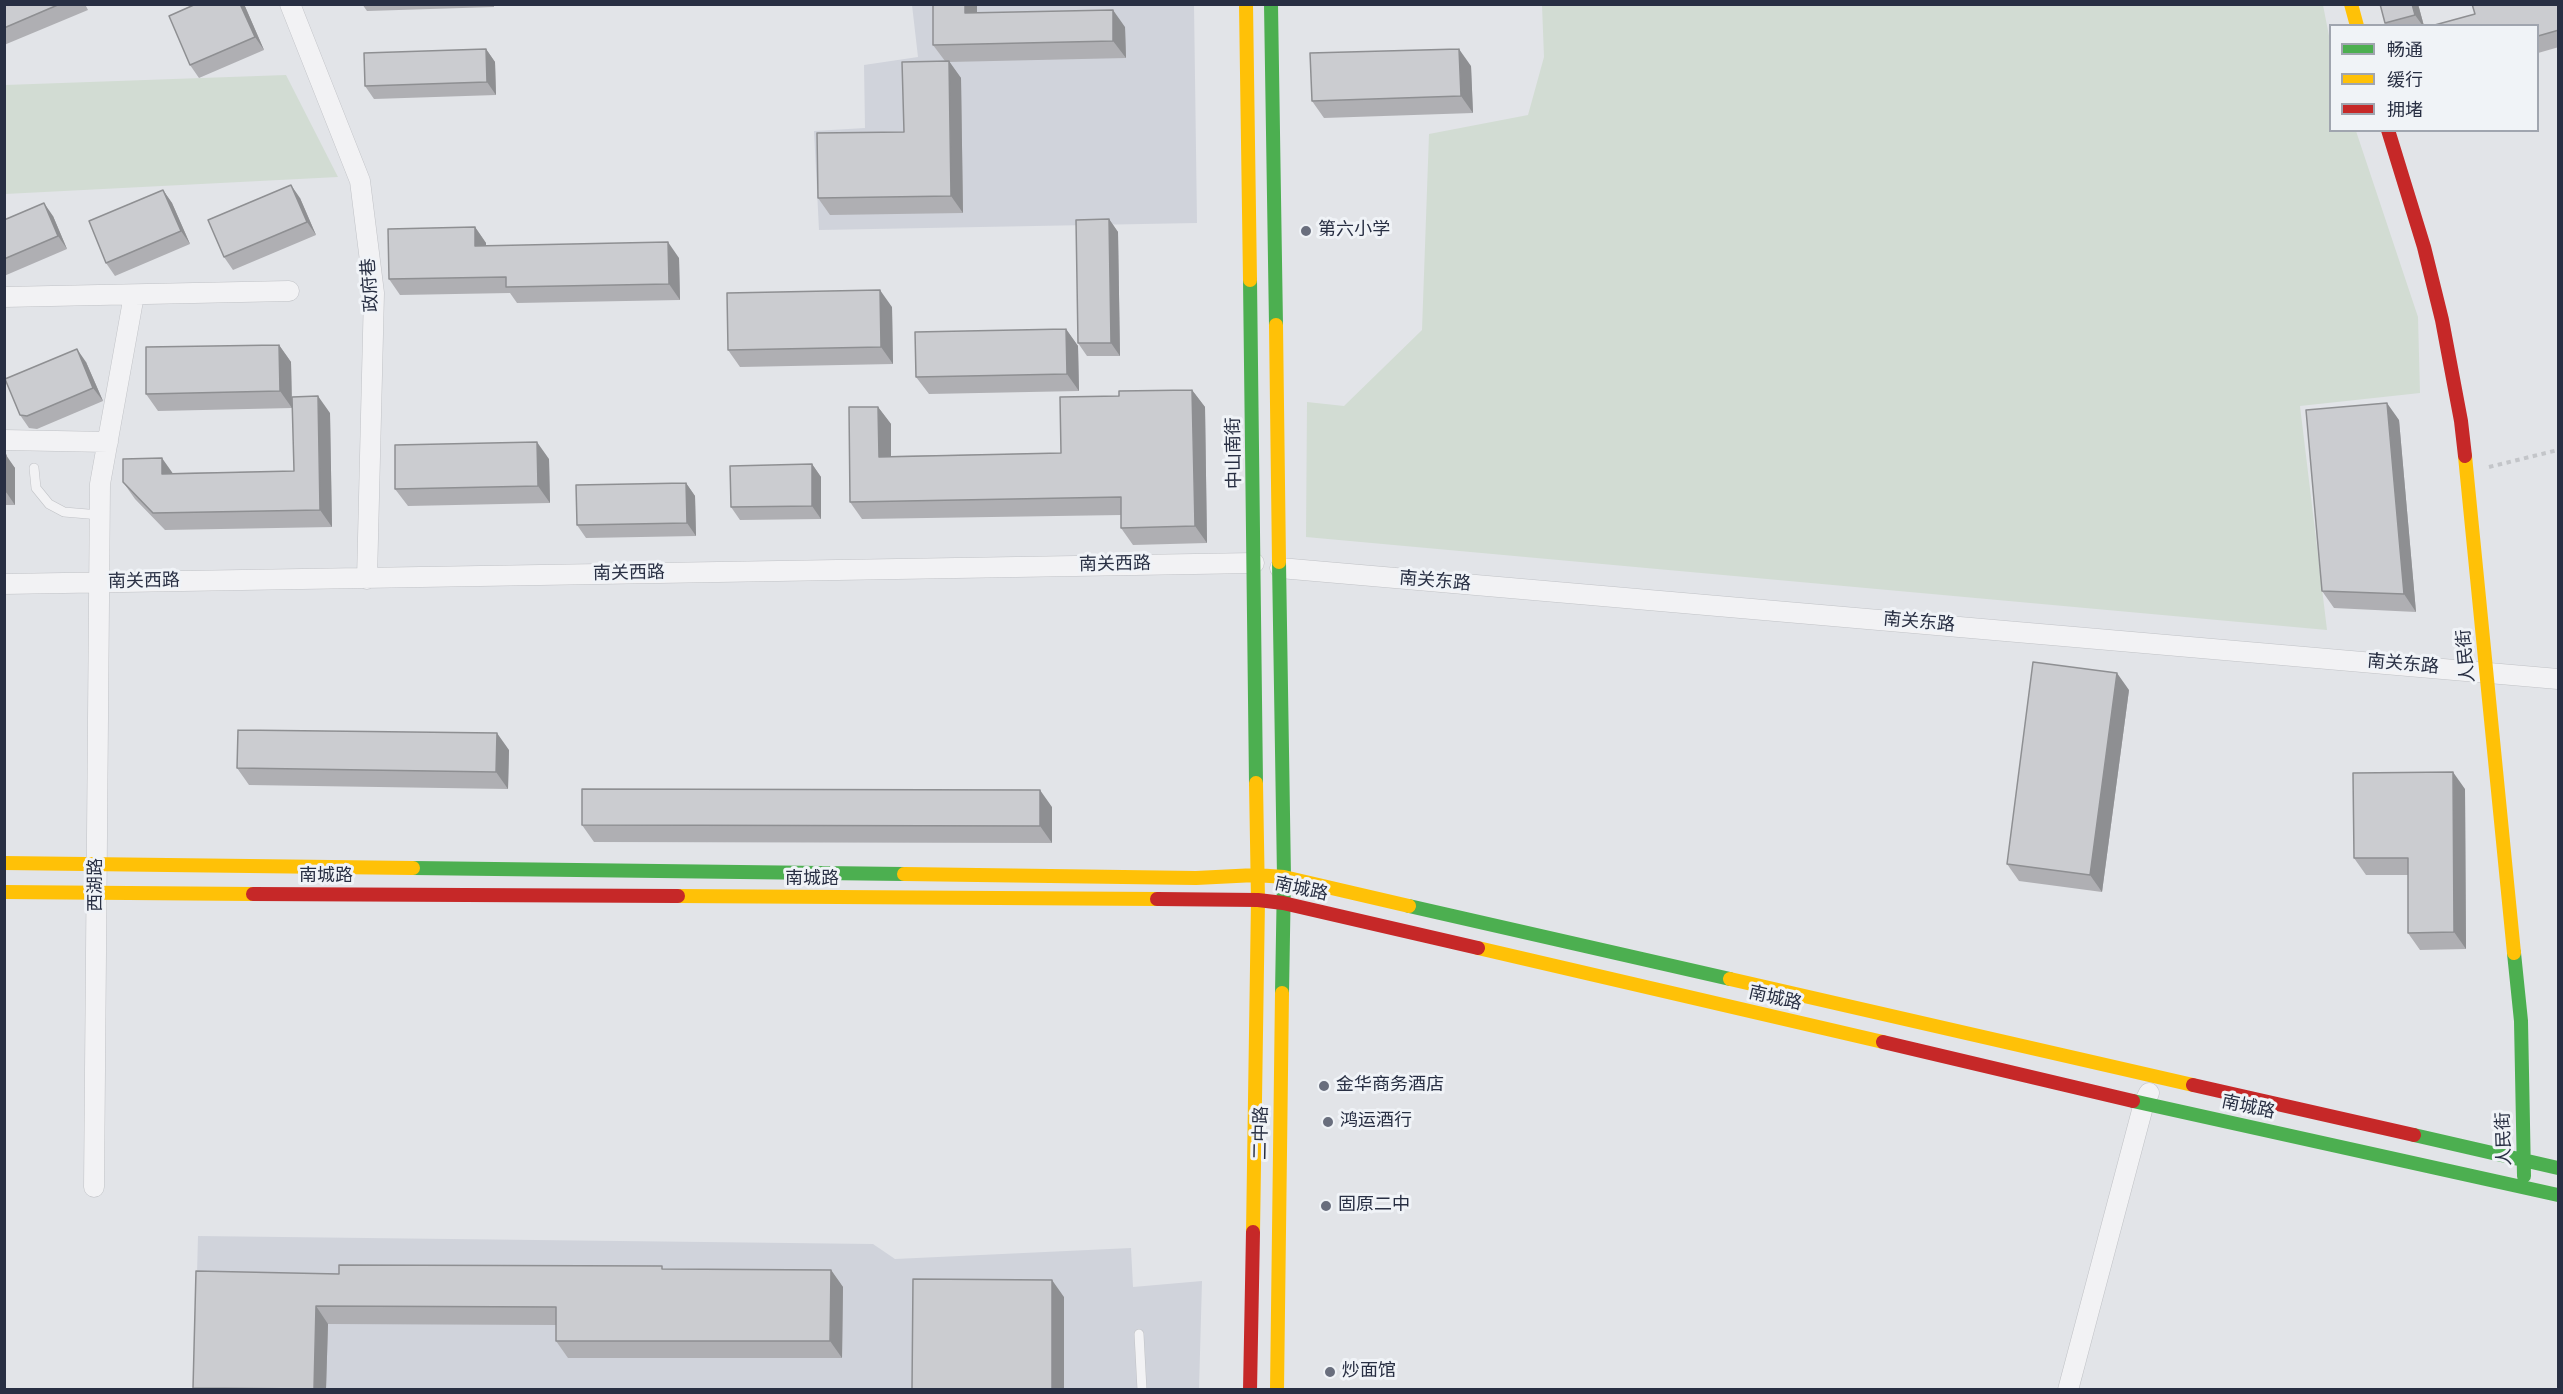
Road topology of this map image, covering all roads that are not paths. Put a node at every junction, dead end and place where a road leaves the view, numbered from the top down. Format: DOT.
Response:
graph roads {
  1 [pos="290,4"];
  2 [pos="1246,4"];
  3 [pos="1271,4"];
  4 [pos="2351,4"];
  5 [pos="2356,24"];
  6 [pos="2389,132"];
  7 [pos="289,291"];
  8 [pos="134,295"];
  9 [pos="4,297"];
  10 [pos="4,440"];
  11 [pos="108,442"];
  12 [pos="34,468"];
  13 [pos="100,515"];
  14 [pos="1254,563"];
  15 [pos="1280,568"];
  16 [pos="367,579"];
  17 [pos="99,583"];
  18 [pos="4,584"];
  19 [pos="2487,673"];
  20 [pos="2559,679"];
  21 [pos="4,863"];
  22 [pos="97,865"];
  23 [pos="1256,875"];
  24 [pos="1284,877"];
  25 [pos="4,892"];
  26 [pos="97,894"];
  27 [pos="1258,900"];
  28 [pos="1283,903"];
  29 [pos="2157,1077"];
  30 [pos="2144,1104"];
  31 [pos="2522,1158"];
  32 [pos="2559,1168"];
  33 [pos="2525,1186"];
  34 [pos="94,1187"];
  35 [pos="2559,1195"];
  36 [pos="1140,1334"];
  37 [pos="1142,1389"];
  38 [pos="1250,1389"];
  39 [pos="1277,1389"];
  40 [pos="2068,1389"];
  1 -- 16 [label="street, 政府巷"];
  2 -- 14 [label="main road, 中山南街"];
  3 -- 15 [label="main road"];
  4 -- 5 [label="main road"];
  6 -- 19 [label="main road, 人民街"];
  7 -- 8 [label="street"];
  8 -- 9 [label="street"];
  8 -- 11 [label="street, 西湖路"];
  10 -- 11 [label="street"];
  11 -- 13 [label="street, 西湖路"];
  12 -- 13 [label="lane"];
  13 -- 17 [label="street, 西湖路"];
  14 -- 16 [label="street, 南关西路"];
  14 -- 23 [label="main road, 中山南街"];
  15 -- 19 [label="street, 南关东路"];
  15 -- 24 [label="main road"];
  16 -- 17 [label="street, 南关西路"];
  17 -- 18 [label="street, 南关西路"];
  17 -- 22 [label="street, 西湖路"];
  19 -- 20 [label="street, 南关东路"];
  19 -- 31 [label="main road, 人民街"];
  21 -- 22 [label="main road, 南城路"];
  22 -- 23 [label="main road, 南城路"];
  22 -- 26 [label="street, 西湖路"];
  23 -- 24 [label="main road, 南城路"];
  23 -- 27 [label="main road, 中山南街"];
  24 -- 28 [label="main road, 二中路"];
  24 -- 29 [label="main road, 南城路"];
  25 -- 26 [label="main road, 南城路"];
  26 -- 27 [label="main road, 南城路"];
  26 -- 34 [label="street, 西湖路"];
  27 -- 28 [label="main road, 南城路"];
  27 -- 38 [label="main road, 二中路"];
  28 -- 30 [label="main road, 南城路"];
  28 -- 39 [label="main road, 二中路"];
  29 -- 30 [label="street"];
  29 -- 31 [label="main road, 南城路"];
  30 -- 33 [label="main road, 南城路"];
  30 -- 40 [label="street"];
  31 -- 32 [label="main road, 南城路"];
  31 -- 33 [label="main road, 人民街"];
  33 -- 35 [label="main road, 南城路"];
  36 -- 37 [label="lane"];
}
